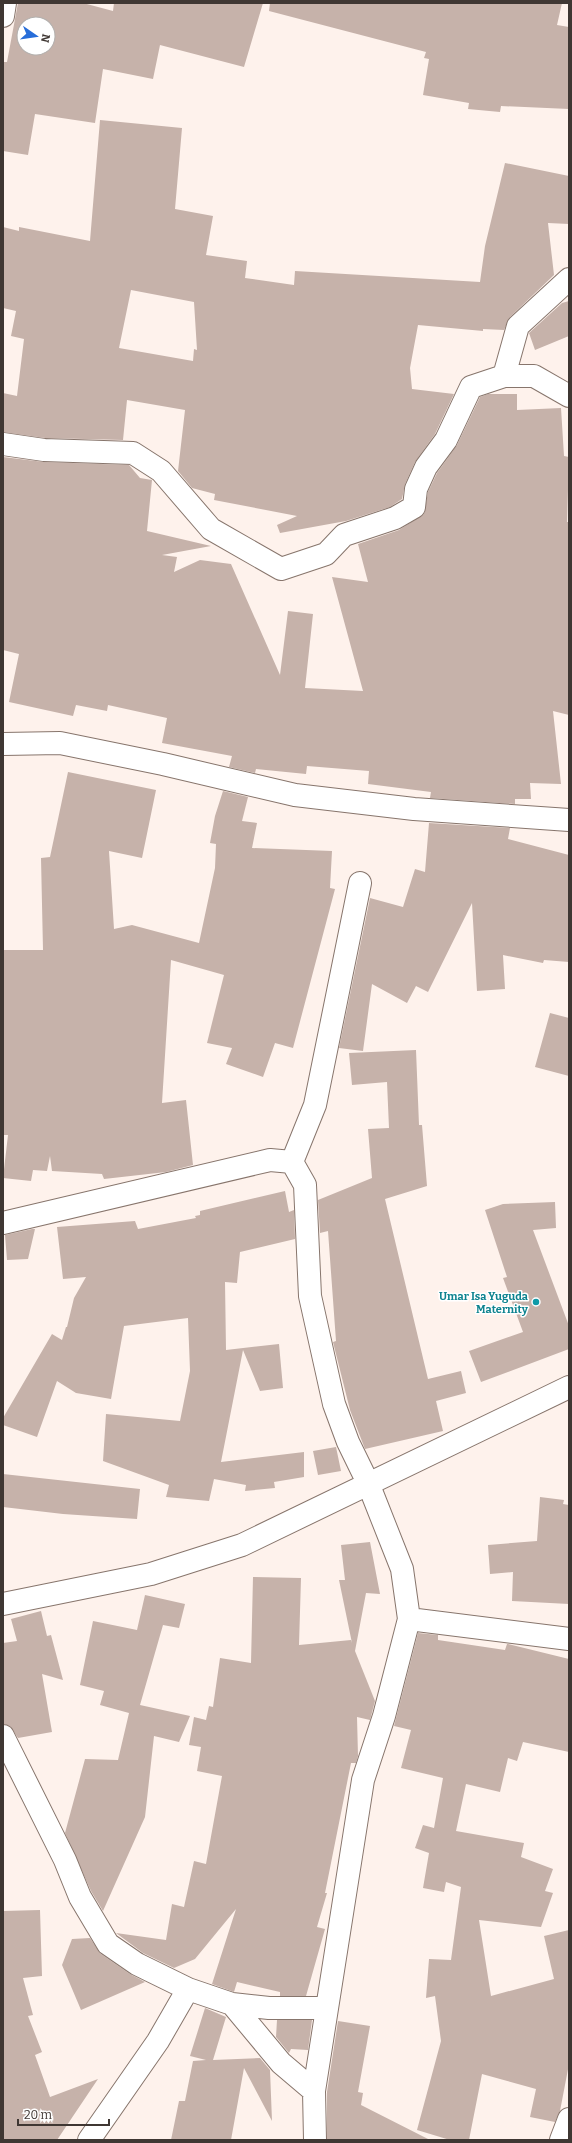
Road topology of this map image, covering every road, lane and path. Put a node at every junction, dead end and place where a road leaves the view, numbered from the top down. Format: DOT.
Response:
graph roads {
  1 [pos="5,3"];
  2 [pos="3,16"];
  3 [pos="569,279"];
  4 [pos="504,376"];
  5 [pos="569,396"];
  6 [pos="3,444"];
  7 [pos="3,744"];
  8 [pos="569,820"];
  9 [pos="360,883"];
  10 [pos="292,1162"];
  11 [pos="3,1223"];
  12 [pos="569,1387"];
  13 [pos="368,1483"];
  14 [pos="3,1604"];
  15 [pos="409,1619"];
  16 [pos="569,1639"];
  17 [pos="3,1736"];
  18 [pos="188,1989"];
  19 [pos="232,2004"];
  20 [pos="326,2008"];
  21 [pos="314,2091"];
  22 [pos="569,2119"];
  23 [pos="89,2140"];
  24 [pos="315,2140"];
  25 [pos="561,2140"];
  1 -- 2 [label="street"];
  3 -- 4 [label="street"];
  4 -- 5 [label="street"];
  4 -- 6 [label="street"];
  7 -- 8 [label="street"];
  9 -- 10 [label="street"];
  10 -- 11 [label="street"];
  10 -- 13 [label="street"];
  12 -- 13 [label="street"];
  13 -- 14 [label="street"];
  13 -- 15 [label="street"];
  15 -- 16 [label="street"];
  15 -- 20 [label="street"];
  17 -- 18 [label="street"];
  18 -- 19 [label="street"];
  18 -- 23 [label="street"];
  19 -- 20 [label="street"];
  19 -- 21 [label="street"];
  20 -- 21 [label="street"];
  21 -- 24 [label="street"];
  22 -- 25 [label="street"];
}
